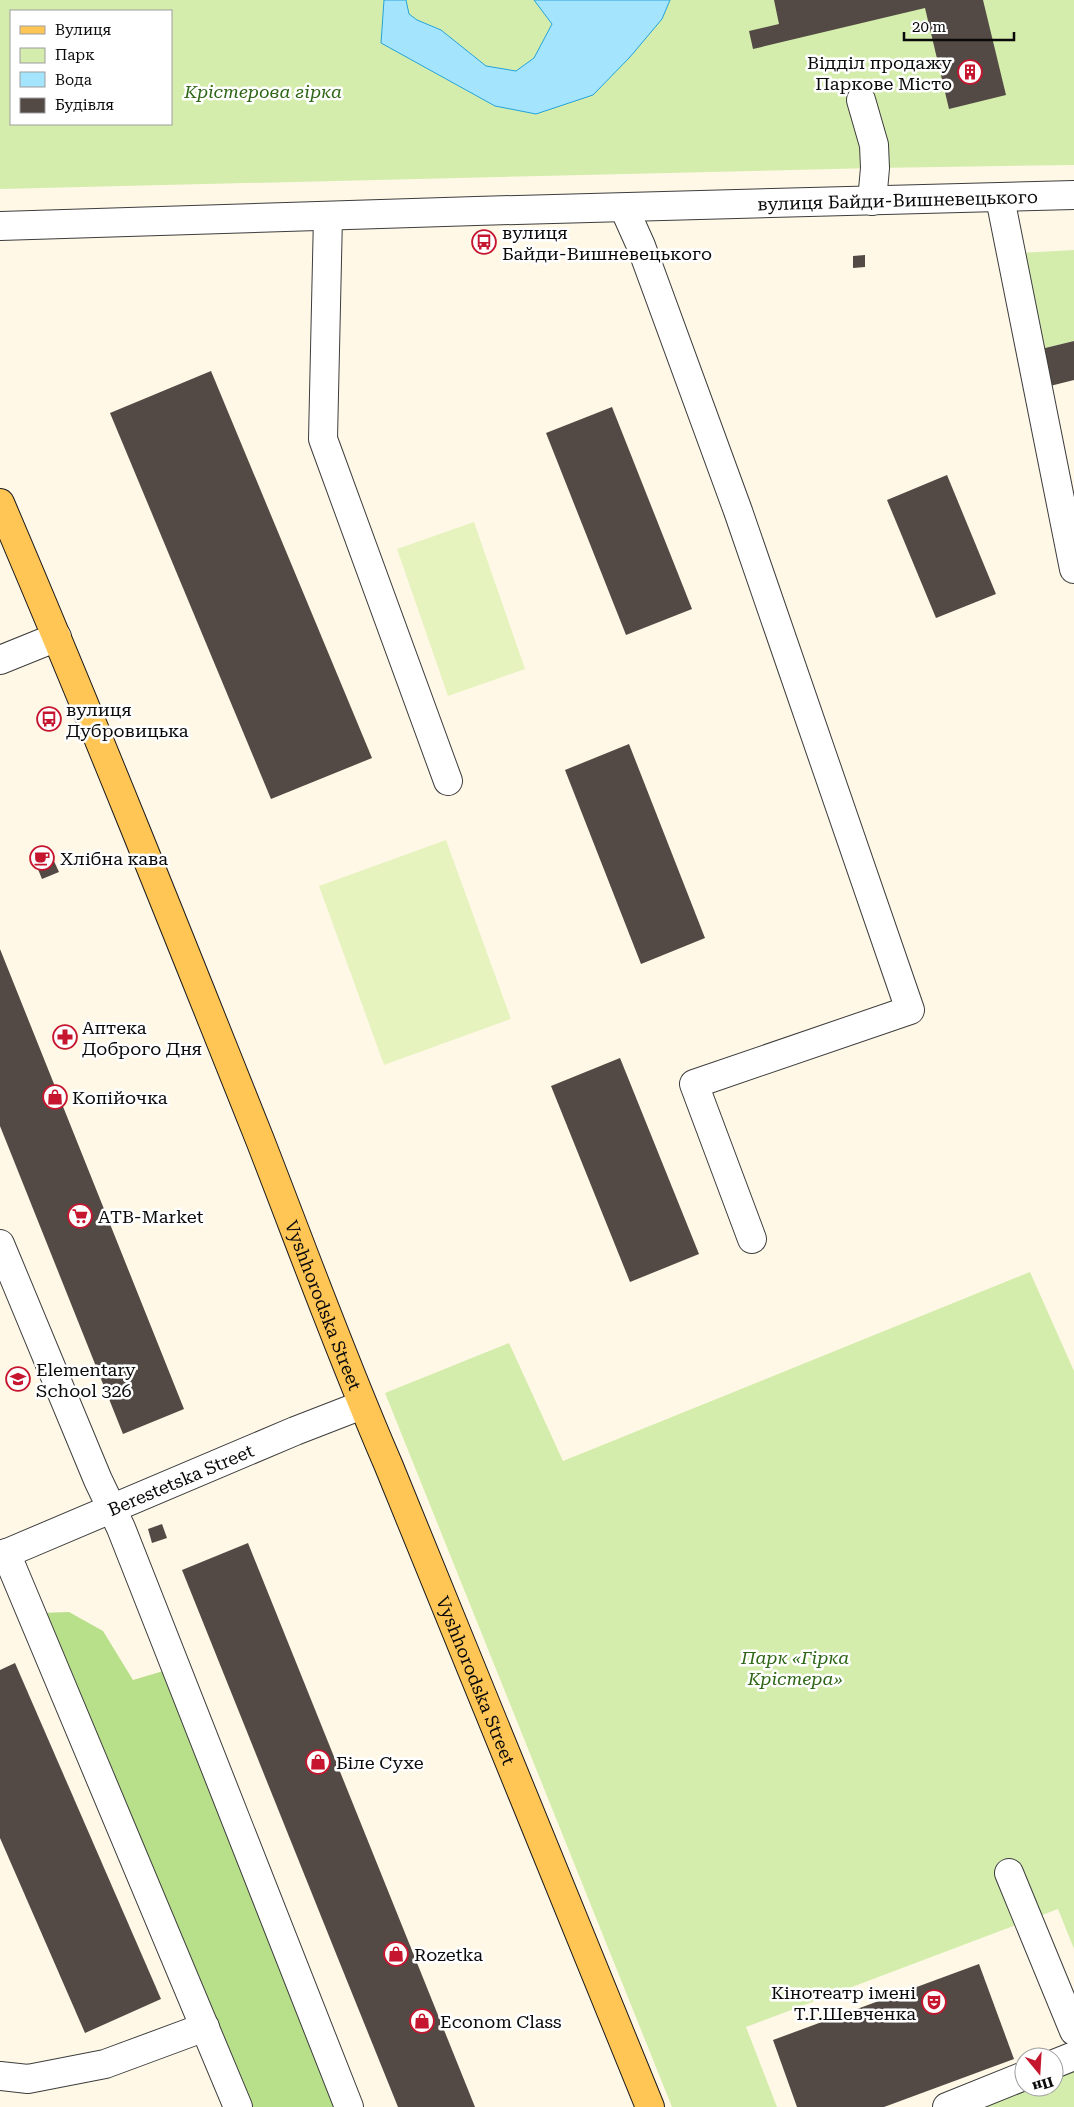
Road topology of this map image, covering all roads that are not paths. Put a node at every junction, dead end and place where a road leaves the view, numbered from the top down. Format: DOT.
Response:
graph roads {
  1 [pos="861,100"];
  2 [pos="1074,195"];
  3 [pos="1000,198"];
  4 [pos="872,202"];
  5 [pos="624,208"];
  6 [pos="328,216"];
  7 [pos="0,226"];
  8 [pos="0,504"];
  9 [pos="1074,569"];
  10 [pos="57,637"];
  11 [pos="0,660"];
  12 [pos="448,781"];
  13 [pos="752,1240"];
  14 [pos="0,1244"];
  15 [pos="362,1404"];
  16 [pos="113,1509"];
  17 [pos="3,1555"];
  18 [pos="1009,1873"];
  19 [pos="205,2027"];
  20 [pos="1074,2031"];
  21 [pos="0,2076"];
  22 [pos="1014,2080"];
  23 [pos="238,2107"];
  24 [pos="349,2107"];
  25 [pos="650,2107"];
  26 [pos="947,2107"];
  1 -- 4 [label="street"];
  2 -- 3 [label="street, вулиця Байди-Вишневецького"];
  3 -- 4 [label="street, вулиця Байди-Вишневецького"];
  3 -- 9 [label="street"];
  4 -- 5 [label="street, вулиця Байди-Вишневецького"];
  5 -- 6 [label="street, вулиця Байди-Вишневецького"];
  5 -- 13 [label="street"];
  6 -- 7 [label="street, вулиця Байди-Вишневецького"];
  6 -- 12 [label="street"];
  8 -- 10 [label="main road, Vyshhorodska Street"];
  10 -- 11 [label="street"];
  10 -- 15 [label="main road, Vyshhorodska Street"];
  14 -- 16 [label="street"];
  15 -- 16 [label="street, Berestetska Street"];
  15 -- 25 [label="main road, Vyshhorodska Street"];
  16 -- 17 [label="street, Berestetska Street"];
  16 -- 24 [label="street"];
  17 -- 19 [label="street"];
  18 -- 20 [label="street"];
  19 -- 21 [label="street"];
  19 -- 23 [label="street"];
  22 -- 26 [label="street"];
}
